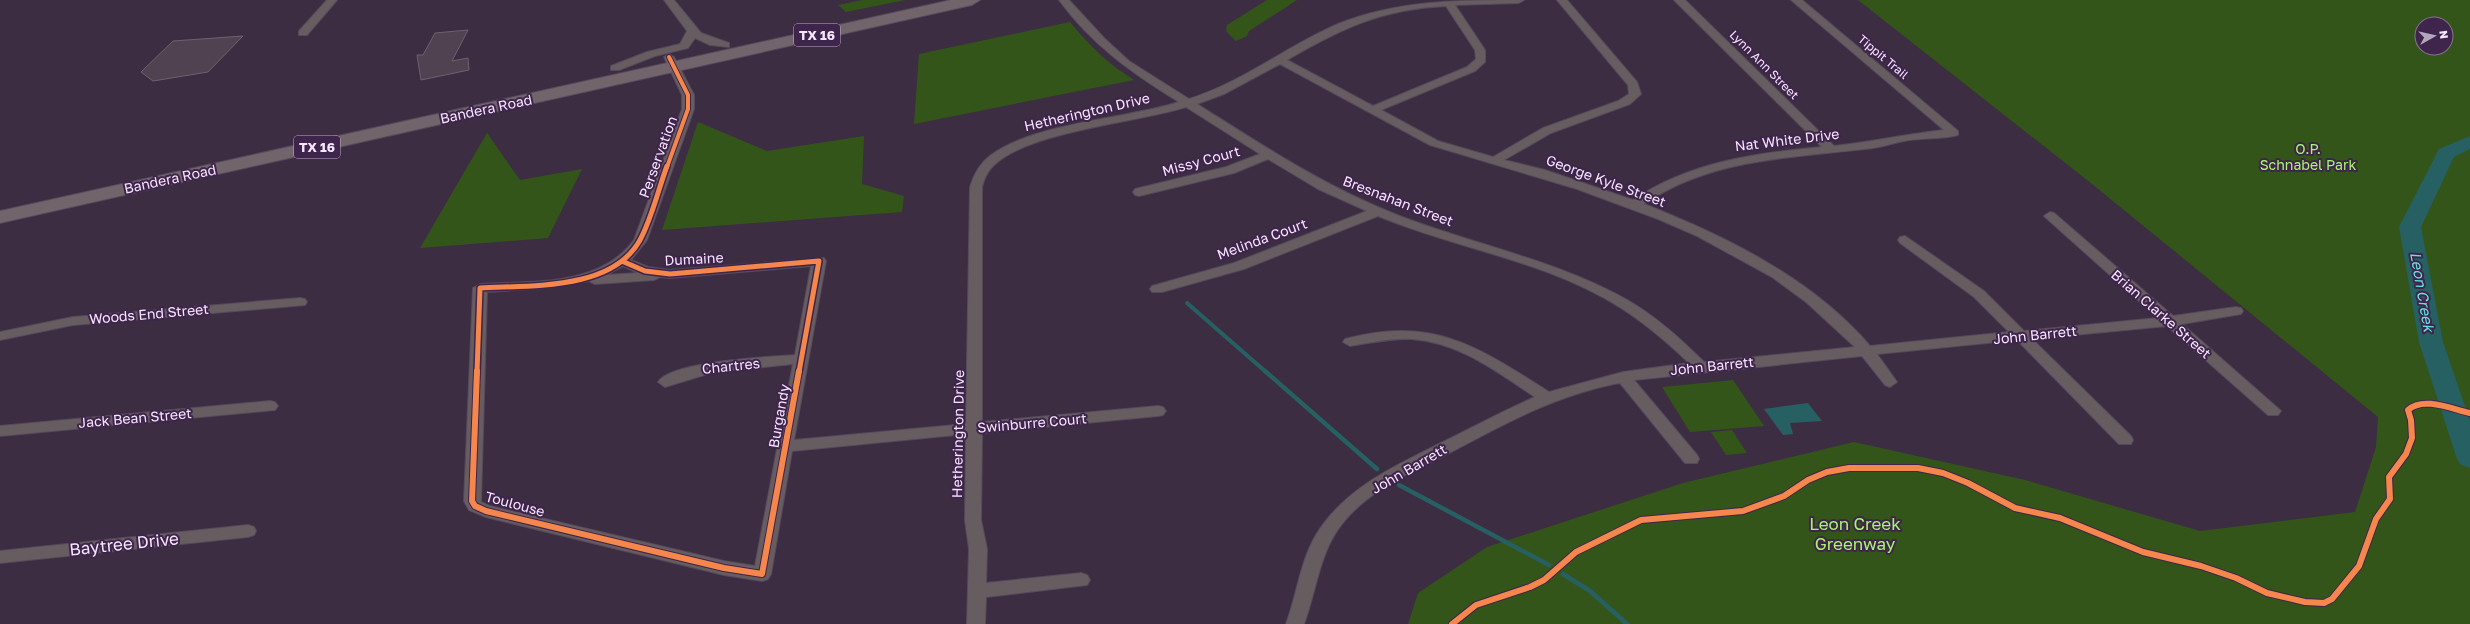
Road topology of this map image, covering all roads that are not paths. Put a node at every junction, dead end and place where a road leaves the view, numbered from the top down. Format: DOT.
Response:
graph roads {
  1 [pos="332,0"];
  2 [pos="668,0"];
  3 [pos="931,0"];
  4 [pos="972,0"];
  5 [pos="1064,0"];
  6 [pos="1519,0"];
  7 [pos="1562,0"];
  8 [pos="1679,0"];
  9 [pos="1796,0"];
  10 [pos="1448,1"];
  11 [pos="691,32"];
  12 [pos="303,33"];
  13 [pos="725,45"];
  14 [pos="1280,60"];
  15 [pos="672,62"];
  16 [pos="615,68"];
  17 [pos="1188,103"];
  18 [pos="1372,110"];
  19 [pos="1954,133"];
  20 [pos="1831,149"];
  21 [pos="1270,154"];
  22 [pos="1493,162"];
  23 [pos="1139,192"];
  24 [pos="0,203"];
  25 [pos="1633,206"];
  26 [pos="1376,212"];
  27 [pos="2050,216"];
  28 [pos="0,217"];
  29 [pos="1905,240"];
  30 [pos="819,261"];
  31 [pos="624,262"];
  32 [pos="670,274"];
  33 [pos="579,280"];
  34 [pos="480,288"];
  35 [pos="1157,289"];
  36 [pos="300,302"];
  37 [pos="2236,311"];
  38 [pos="2170,322"];
  39 [pos="0,336"];
  40 [pos="2024,336"];
  41 [pos="1350,342"];
  42 [pos="1866,351"];
  43 [pos="800,360"];
  44 [pos="1701,367"];
  45 [pos="1623,377"];
  46 [pos="665,382"];
  47 [pos="1890,382"];
  48 [pos="1548,398"];
  49 [pos="270,406"];
  50 [pos="1158,411"];
  51 [pos="2273,411"];
  52 [pos="973,428"];
  53 [pos="0,432"];
  54 [pos="2126,440"];
  55 [pos="786,446"];
  56 [pos="1691,459"];
  57 [pos="248,531"];
  58 [pos="0,557"];
  59 [pos="762,574"];
  60 [pos="1081,580"];
  61 [pos="976,591"];
  62 [pos="976,624"];
  63 [pos="1296,624"];
  1 -- 12 [label="street"];
  2 -- 11 [label="street"];
  3 -- 13 [label="main road, Bandera Road / TX 16"];
  4 -- 15 [label="main road, Bandera Road / TX 16"];
  5 -- 17 [label="street, Bresnahan Street"];
  6 -- 10 [label="street, Hetherington Drive"];
  7 -- 22 [label="street"];
  8 -- 20 [label="street, Lynn Ann Street"];
  9 -- 19 [label="street, Tippit Trail"];
  10 -- 14 [label="street, Hetherington Drive"];
  10 -- 18 [label="street"];
  11 -- 13 [label="street"];
  11 -- 16 [label="street"];
  13 -- 15 [label="main road, Bandera Road / TX 16"];
  14 -- 17 [label="street, Hetherington Drive"];
  14 -- 18 [label="street, George Kyle Street"];
  15 -- 16 [label="main road, Bandera Road / TX 16"];
  15 -- 28 [label="main road, Bandera Road / TX 16"];
  15 -- 31 [label="street, Perservation"];
  16 -- 24 [label="main road, Bandera Road / TX 16"];
  17 -- 21 [label="street, Bresnahan Street"];
  17 -- 52 [label="street, Hetherington Drive"];
  18 -- 22 [label="street, George Kyle Street"];
  19 -- 20 [label="street, Nat White Drive"];
  20 -- 25 [label="street, Nat White Drive"];
  21 -- 23 [label="street, Missy Court"];
  21 -- 26 [label="street, Bresnahan Street"];
  22 -- 25 [label="street, George Kyle Street"];
  25 -- 42 [label="street, George Kyle Street"];
  26 -- 35 [label="street, Melinda Court"];
  26 -- 44 [label="street, Bresnahan Street"];
  27 -- 38 [label="street, Brian Clarke Street"];
  29 -- 40 [label="street"];
  30 -- 32 [label="street, Dumaine"];
  30 -- 43 [label="street, Burgandy"];
  31 -- 32 [label="street, Dumaine"];
  31 -- 33 [label="street, Dumaine"];
  32 -- 33 [label="street, Dumaine"];
  33 -- 34 [label="street, Dumaine"];
  34 -- 59 [label="street, Toulouse"];
  36 -- 39 [label="street, Woods End Street"];
  37 -- 38 [label="street, John Barrett"];
  38 -- 40 [label="street, John Barrett"];
  38 -- 51 [label="street, Brian Clarke Street"];
  40 -- 42 [label="street, John Barrett"];
  40 -- 54 [label="street"];
  41 -- 48 [label="street"];
  42 -- 44 [label="street, John Barrett"];
  42 -- 47 [label="street, George Kyle Street"];
  43 -- 46 [label="street, Chartres"];
  43 -- 55 [label="street, Burgandy"];
  44 -- 45 [label="street, John Barrett"];
  45 -- 48 [label="street, John Barrett"];
  45 -- 56 [label="street"];
  48 -- 63 [label="street, John Barrett"];
  49 -- 53 [label="street, Jack Bean Street"];
  50 -- 52 [label="street, Swinburre Court"];
  52 -- 55 [label="street, Swinburre Court"];
  52 -- 61 [label="street, Hetherington Drive"];
  55 -- 59 [label="street, Burgandy"];
  57 -- 58 [label="street, Baytree Drive"];
  60 -- 61 [label="street"];
  61 -- 62 [label="street, Hetherington Drive"];
}
